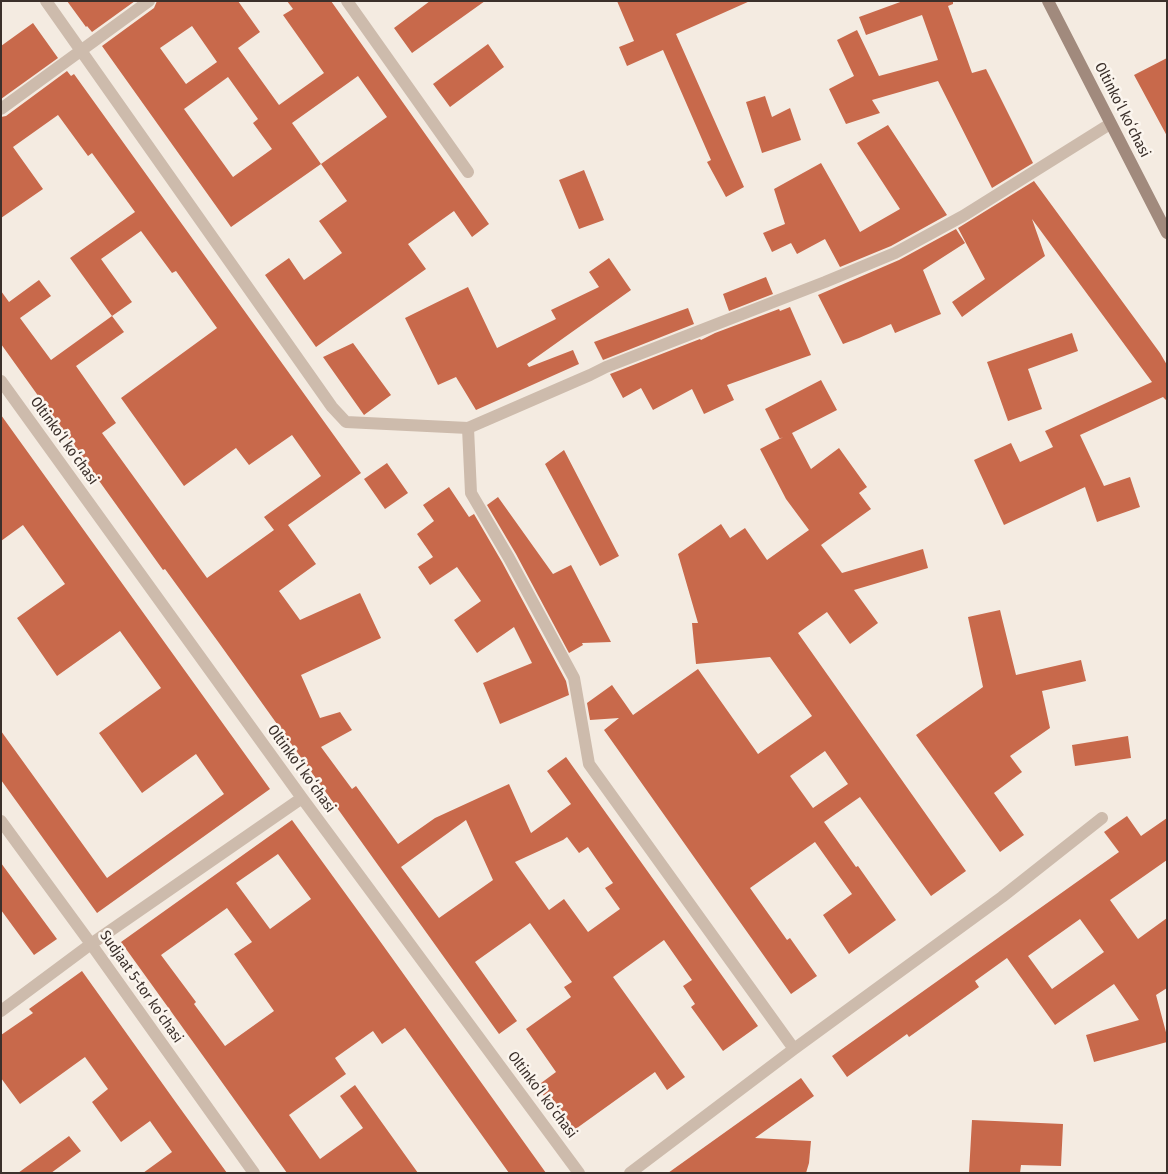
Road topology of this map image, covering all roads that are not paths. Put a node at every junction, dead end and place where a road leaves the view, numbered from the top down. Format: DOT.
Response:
graph roads {
  1 [pos="46,1"];
  2 [pos="149,1"];
  3 [pos="347,1"];
  4 [pos="1048,1"];
  5 [pos="82,50"];
  6 [pos="1,108"];
  7 [pos="1110,124"];
  8 [pos="468,172"];
  9 [pos="1167,233"];
  10 [pos="1,381"];
  11 [pos="468,428"];
  12 [pos="302,798"];
  13 [pos="1102,818"];
  14 [pos="1,821"];
  15 [pos="91,944"];
  16 [pos="1,1011"];
  17 [pos="794,1049"];
  18 [pos="254,1173"];
  19 [pos="579,1173"];
  20 [pos="630,1173"];
  1 -- 5 [label="street"];
  2 -- 5 [label="street"];
  3 -- 8 [label="street"];
  4 -- 7 [label="main road, Oltinkoʻl koʻchasi"];
  5 -- 6 [label="street"];
  5 -- 11 [label="street"];
  7 -- 9 [label="main road, Oltinkoʻl koʻchasi"];
  7 -- 11 [label="street"];
  10 -- 12 [label="street, Oltinkoʻl koʻchasi"];
  11 -- 17 [label="street"];
  12 -- 15 [label="street"];
  12 -- 19 [label="street, Oltinkoʻl koʻchasi"];
  13 -- 17 [label="street"];
  14 -- 15 [label="street, Sudjaat 5-tor koʻchasi"];
  15 -- 16 [label="street"];
  15 -- 18 [label="street, Sudjaat 5-tor koʻchasi"];
  17 -- 20 [label="street"];
}
